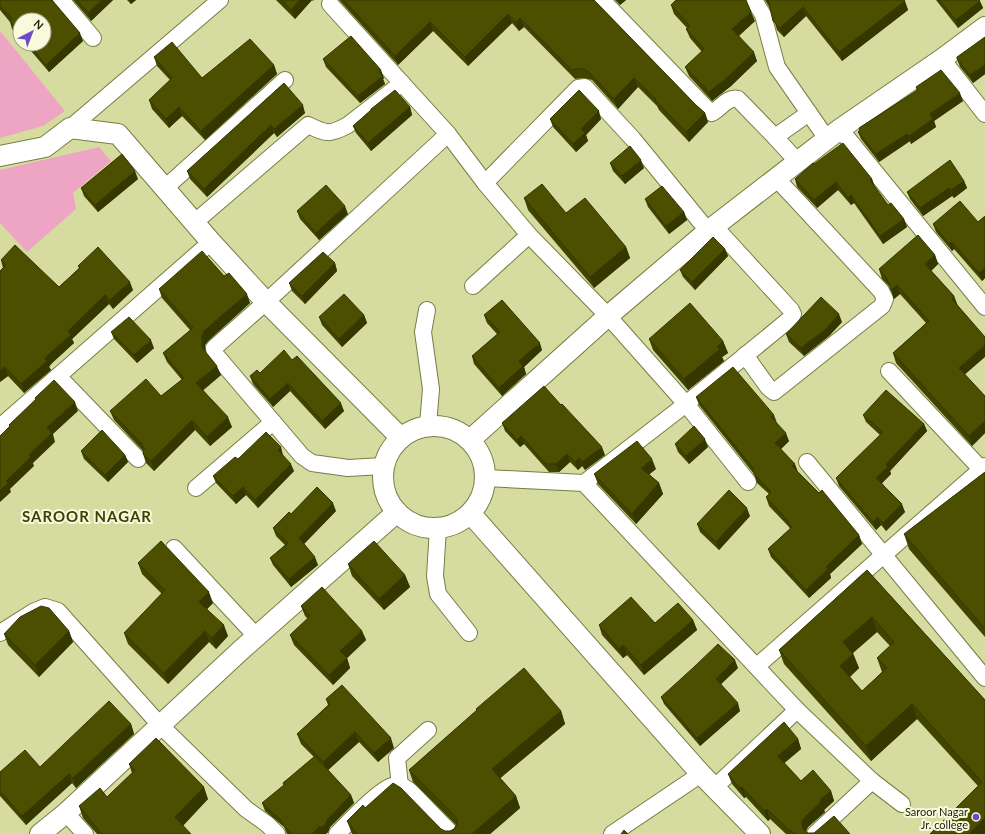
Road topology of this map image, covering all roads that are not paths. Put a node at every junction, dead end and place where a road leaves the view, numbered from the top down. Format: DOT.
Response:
graph roads {
  1 [pos="61,0"];
  2 [pos="220,0"];
  3 [pos="602,0"];
  4 [pos="754,0"];
  5 [pos="330,4"];
  6 [pos="985,27"];
  7 [pos="93,38"];
  8 [pos="942,59"];
  9 [pos="285,80"];
  10 [pos="402,83"];
  11 [pos="809,114"];
  12 [pos="985,114"];
  13 [pos="70,128"];
  14 [pos="448,134"];
  15 [pos="834,134"];
  16 [pos="775,137"];
  17 [pos="0,156"];
  18 [pos="797,161"];
  19 [pos="776,178"];
  20 [pos="485,183"];
  21 [pos="165,188"];
  22 [pos="195,222"];
  23 [pos="711,228"];
  24 [pos="529,235"];
  25 [pos="211,242"];
  26 [pos="473,286"];
  27 [pos="266,302"];
  28 [pos="984,304"];
  29 [pos="427,310"];
  30 [pos="608,316"];
  31 [pos="745,355"];
  32 [pos="889,371"];
  33 [pos="58,376"];
  34 [pos="686,404"];
  35 [pos="273,422"];
  36 [pos="428,426"];
  37 [pos="0,427"];
  38 [pos="401,438"];
  39 [pos="470,440"];
  40 [pos="138,459"];
  41 [pos="807,462"];
  42 [pos="384,466"];
  43 [pos="983,468"];
  44 [pos="486,478"];
  45 [pos="748,482"];
  46 [pos="584,483"];
  47 [pos="196,488"];
  48 [pos="397,512"];
  49 [pos="471,514"];
  50 [pos="438,528"];
  51 [pos="174,548"];
  52 [pos="884,555"];
  53 [pos="0,633"];
  54 [pos="469,633"];
  55 [pos="257,636"];
  56 [pos="756,666"];
  57 [pos="985,678"];
  58 [pos="797,710"];
  59 [pos="160,724"];
  60 [pos="428,730"];
  61 [pos="872,780"];
  62 [pos="707,781"];
  63 [pos="400,786"];
  64 [pos="902,804"];
  65 [pos="66,813"];
  66 [pos="40,834"];
  67 [pos="85,834"];
  68 [pos="276,834"];
  69 [pos="337,834"];
  70 [pos="452,834"];
  71 [pos="612,834"];
  72 [pos="760,834"];
  73 [pos="815,834"];
  1 -- 7 [label="street"];
  2 -- 13 [label="street"];
  3 -- 16 [label="street"];
  4 -- 11 [label="street"];
  5 -- 10 [label="street"];
  6 -- 8 [label="street"];
  8 -- 12 [label="street"];
  8 -- 15 [label="street"];
  9 -- 21 [label="street"];
  10 -- 14 [label="street"];
  10 -- 22 [label="street"];
  11 -- 15 [label="street"];
  11 -- 16 [label="street"];
  13 -- 17 [label="street"];
  13 -- 21 [label="street"];
  14 -- 20 [label="street"];
  14 -- 27 [label="street"];
  15 -- 18 [label="street"];
  15 -- 28 [label="street"];
  16 -- 18 [label="street"];
  18 -- 19 [label="street"];
  19 -- 23 [label="street"];
  19 -- 31 [label="street"];
  20 -- 23 [label="street"];
  20 -- 24 [label="street"];
  21 -- 22 [label="street"];
  22 -- 25 [label="street"];
  23 -- 30 [label="street"];
  23 -- 31 [label="street"];
  24 -- 26 [label="street"];
  24 -- 30 [label="street"];
  25 -- 27 [label="street"];
  25 -- 33 [label="street"];
  27 -- 35 [label="street"];
  27 -- 38 [label="street"];
  29 -- 36 [label="street"];
  30 -- 34 [label="street"];
  30 -- 39 [label="street"];
  31 -- 34 [label="street"];
  32 -- 43 [label="street"];
  33 -- 37 [label="street"];
  33 -- 40 [label="street"];
  34 -- 45 [label="street"];
  34 -- 46 [label="street"];
  35 -- 42 [label="street"];
  35 -- 47 [label="street"];
  36 -- 38 [label="street"];
  36 -- 39 [label="street"];
  38 -- 42 [label="street"];
  39 -- 44 [label="street"];
  41 -- 52 [label="street"];
  42 -- 48 [label="street"];
  43 -- 52 [label="street"];
  44 -- 46 [label="street"];
  44 -- 49 [label="street"];
  46 -- 56 [label="street"];
  48 -- 50 [label="street"];
  48 -- 55 [label="street"];
  49 -- 50 [label="street"];
  49 -- 62 [label="street"];
  50 -- 54 [label="street"];
  51 -- 55 [label="street"];
  52 -- 56 [label="street"];
  52 -- 57 [label="street"];
  53 -- 59 [label="street"];
  55 -- 59 [label="street"];
  56 -- 58 [label="street"];
  58 -- 61 [label="street"];
  58 -- 62 [label="street"];
  59 -- 65 [label="street"];
  59 -- 68 [label="street"];
  60 -- 63 [label="street"];
  61 -- 64 [label="street"];
  61 -- 73 [label="street"];
  62 -- 71 [label="street"];
  62 -- 72 [label="street"];
  63 -- 69 [label="street"];
  63 -- 70 [label="street"];
  65 -- 66 [label="street"];
  65 -- 67 [label="street"];
}
